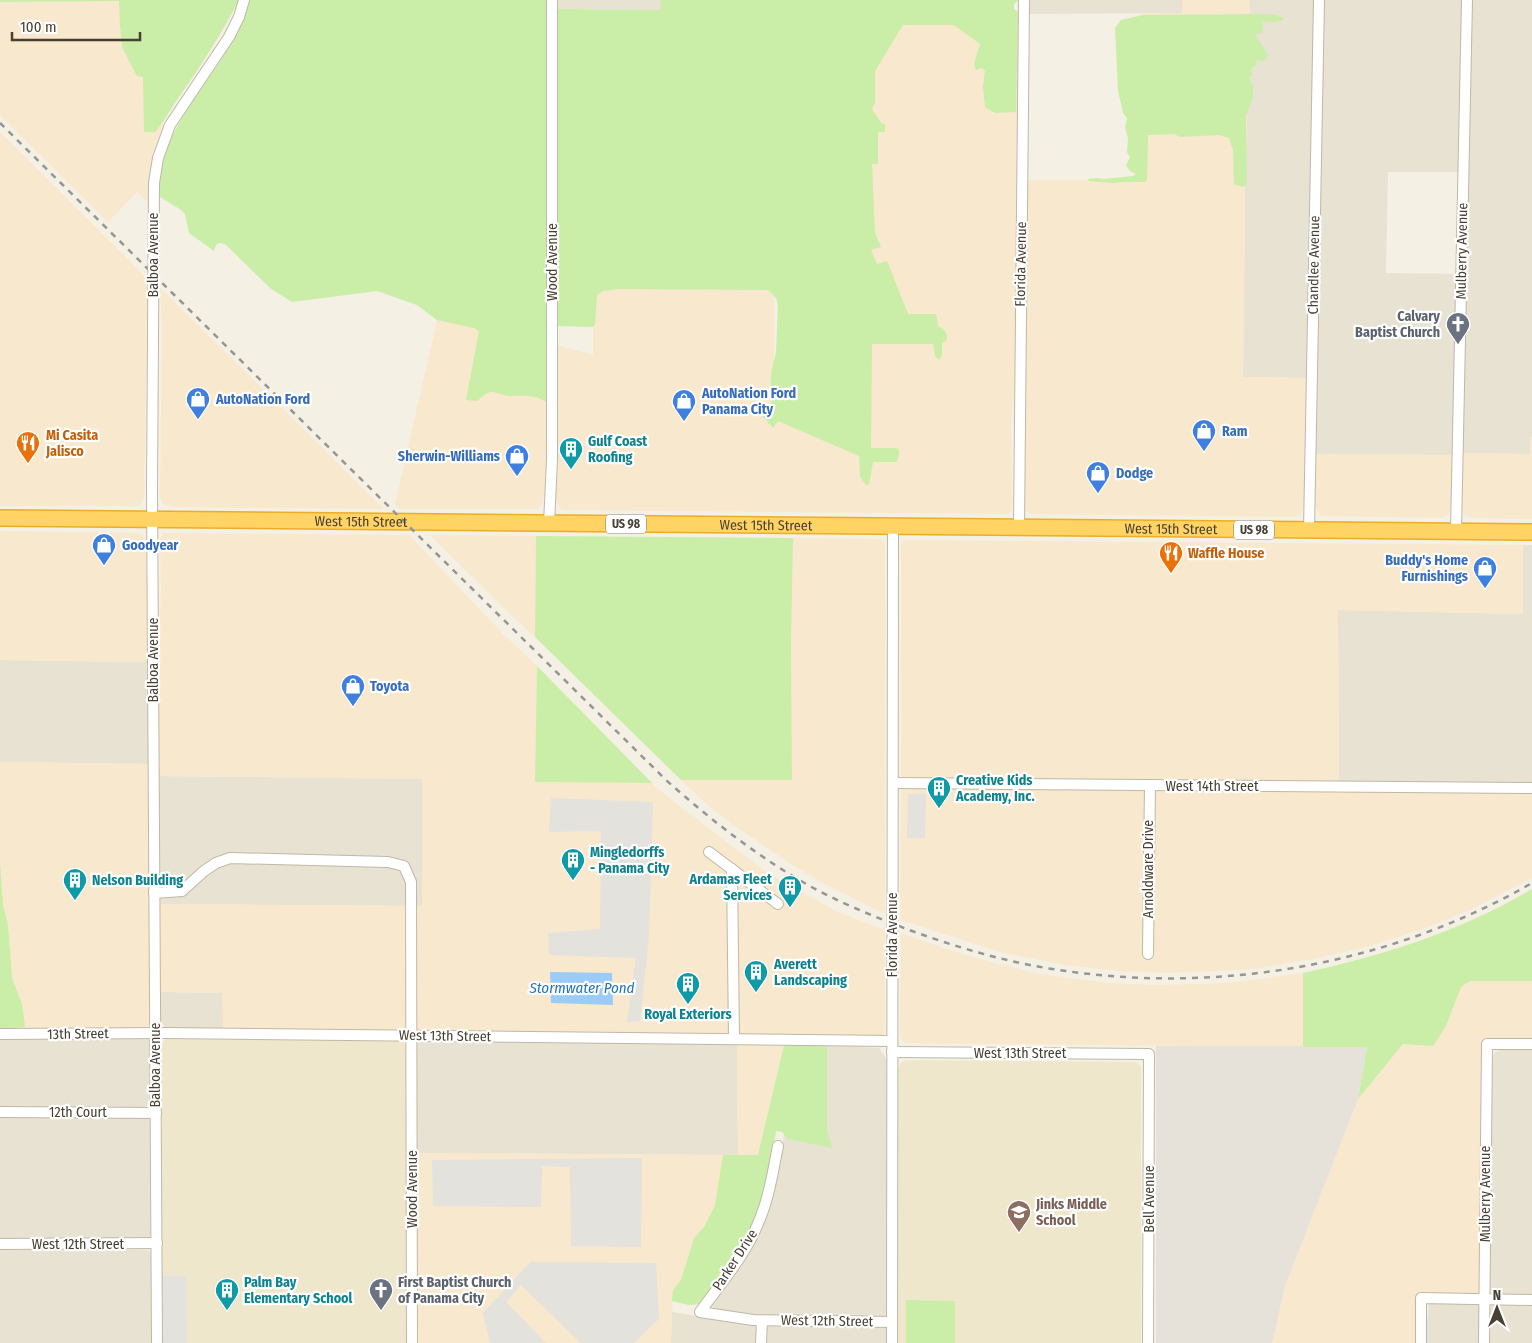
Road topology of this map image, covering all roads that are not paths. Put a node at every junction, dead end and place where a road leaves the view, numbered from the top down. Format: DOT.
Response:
graph roads {
  1 [pos="244,0"];
  2 [pos="552,0"];
  3 [pos="1024,0"];
  4 [pos="1319,0"];
  5 [pos="1466,0"];
  6 [pos="0,518"];
  7 [pos="152,520"];
  8 [pos="549,524"];
  9 [pos="893,526"];
  10 [pos="1019,527"];
  11 [pos="1309,530"];
  12 [pos="1456,531"];
  13 [pos="1532,532"];
  14 [pos="893,782"];
  15 [pos="1150,785"];
  16 [pos="1532,788"];
  17 [pos="709,852"];
  18 [pos="732,869"];
  19 [pos="154,892"];
  20 [pos="778,904"];
  21 [pos="1148,954"];
  22 [pos="155,1033"];
  23 [pos="0,1034"];
  24 [pos="411,1036"];
  25 [pos="734,1039"];
  26 [pos="1532,1044"];
  27 [pos="892,1046"];
  28 [pos="1148,1054"];
  29 [pos="0,1112"];
  30 [pos="156,1113"];
  31 [pos="778,1146"];
  32 [pos="0,1244"];
  33 [pos="157,1244"];
  34 [pos="1485,1299"];
  35 [pos="1532,1300"];
  36 [pos="700,1312"];
  37 [pos="762,1320"];
  38 [pos="892,1322"];
  39 [pos="157,1343"];
  40 [pos="412,1343"];
  41 [pos="762,1343"];
  42 [pos="892,1343"];
  43 [pos="1148,1343"];
  44 [pos="1421,1343"];
  45 [pos="1484,1343"];
  1 -- 7 [label="street, Balboa Avenue"];
  2 -- 8 [label="street, Wood Avenue"];
  3 -- 10 [label="street, Florida Avenue"];
  4 -- 11 [label="street, Chandlee Avenue"];
  5 -- 12 [label="street, Mulberry Avenue"];
  6 -- 7 [label="highway, West 15th Street / US 98"];
  7 -- 8 [label="highway, West 15th Street / US 98"];
  7 -- 19 [label="street, Balboa Avenue"];
  8 -- 9 [label="highway, West 15th Street / US 98"];
  9 -- 10 [label="highway, West 15th Street / US 98"];
  9 -- 14 [label="street, Florida Avenue"];
  10 -- 11 [label="highway, West 15th Street / US 98"];
  11 -- 12 [label="highway, West 15th Street / US 98"];
  12 -- 13 [label="highway, West 15th Street / US 98"];
  14 -- 15 [label="street, West 14th Street"];
  14 -- 27 [label="street, Florida Avenue"];
  15 -- 16 [label="street, West 14th Street"];
  15 -- 21 [label="street, Arnoldware Drive"];
  17 -- 18 [label="street"];
  18 -- 20 [label="street"];
  18 -- 25 [label="street"];
  19 -- 22 [label="street, Balboa Avenue"];
  19 -- 24 [label="street, Wood Avenue"];
  22 -- 23 [label="street, 13th Street"];
  22 -- 24 [label="street, West 13th Street"];
  22 -- 30 [label="street, Balboa Avenue"];
  24 -- 25 [label="street, West 13th Street"];
  24 -- 40 [label="street, Wood Avenue"];
  25 -- 27 [label="street, West 13th Street"];
  26 -- 34 [label="street, Mulberry Avenue"];
  27 -- 28 [label="street, West 13th Street"];
  27 -- 38 [label="street, Florida Avenue"];
  28 -- 43 [label="street, Bell Avenue"];
  29 -- 30 [label="street, 12th Court"];
  30 -- 33 [label="street, Balboa Avenue"];
  31 -- 36 [label="street, Parker Drive"];
  32 -- 33 [label="street, West 12th Street"];
  33 -- 39 [label="street, Balboa Avenue"];
  34 -- 35 [label="street"];
  34 -- 44 [label="street"];
  34 -- 45 [label="street, Mulberry Avenue"];
  36 -- 37 [label="street, West 12th Street"];
  37 -- 38 [label="street, West 12th Street"];
  37 -- 41 [label="street"];
  38 -- 42 [label="street, Florida Avenue"];
}
